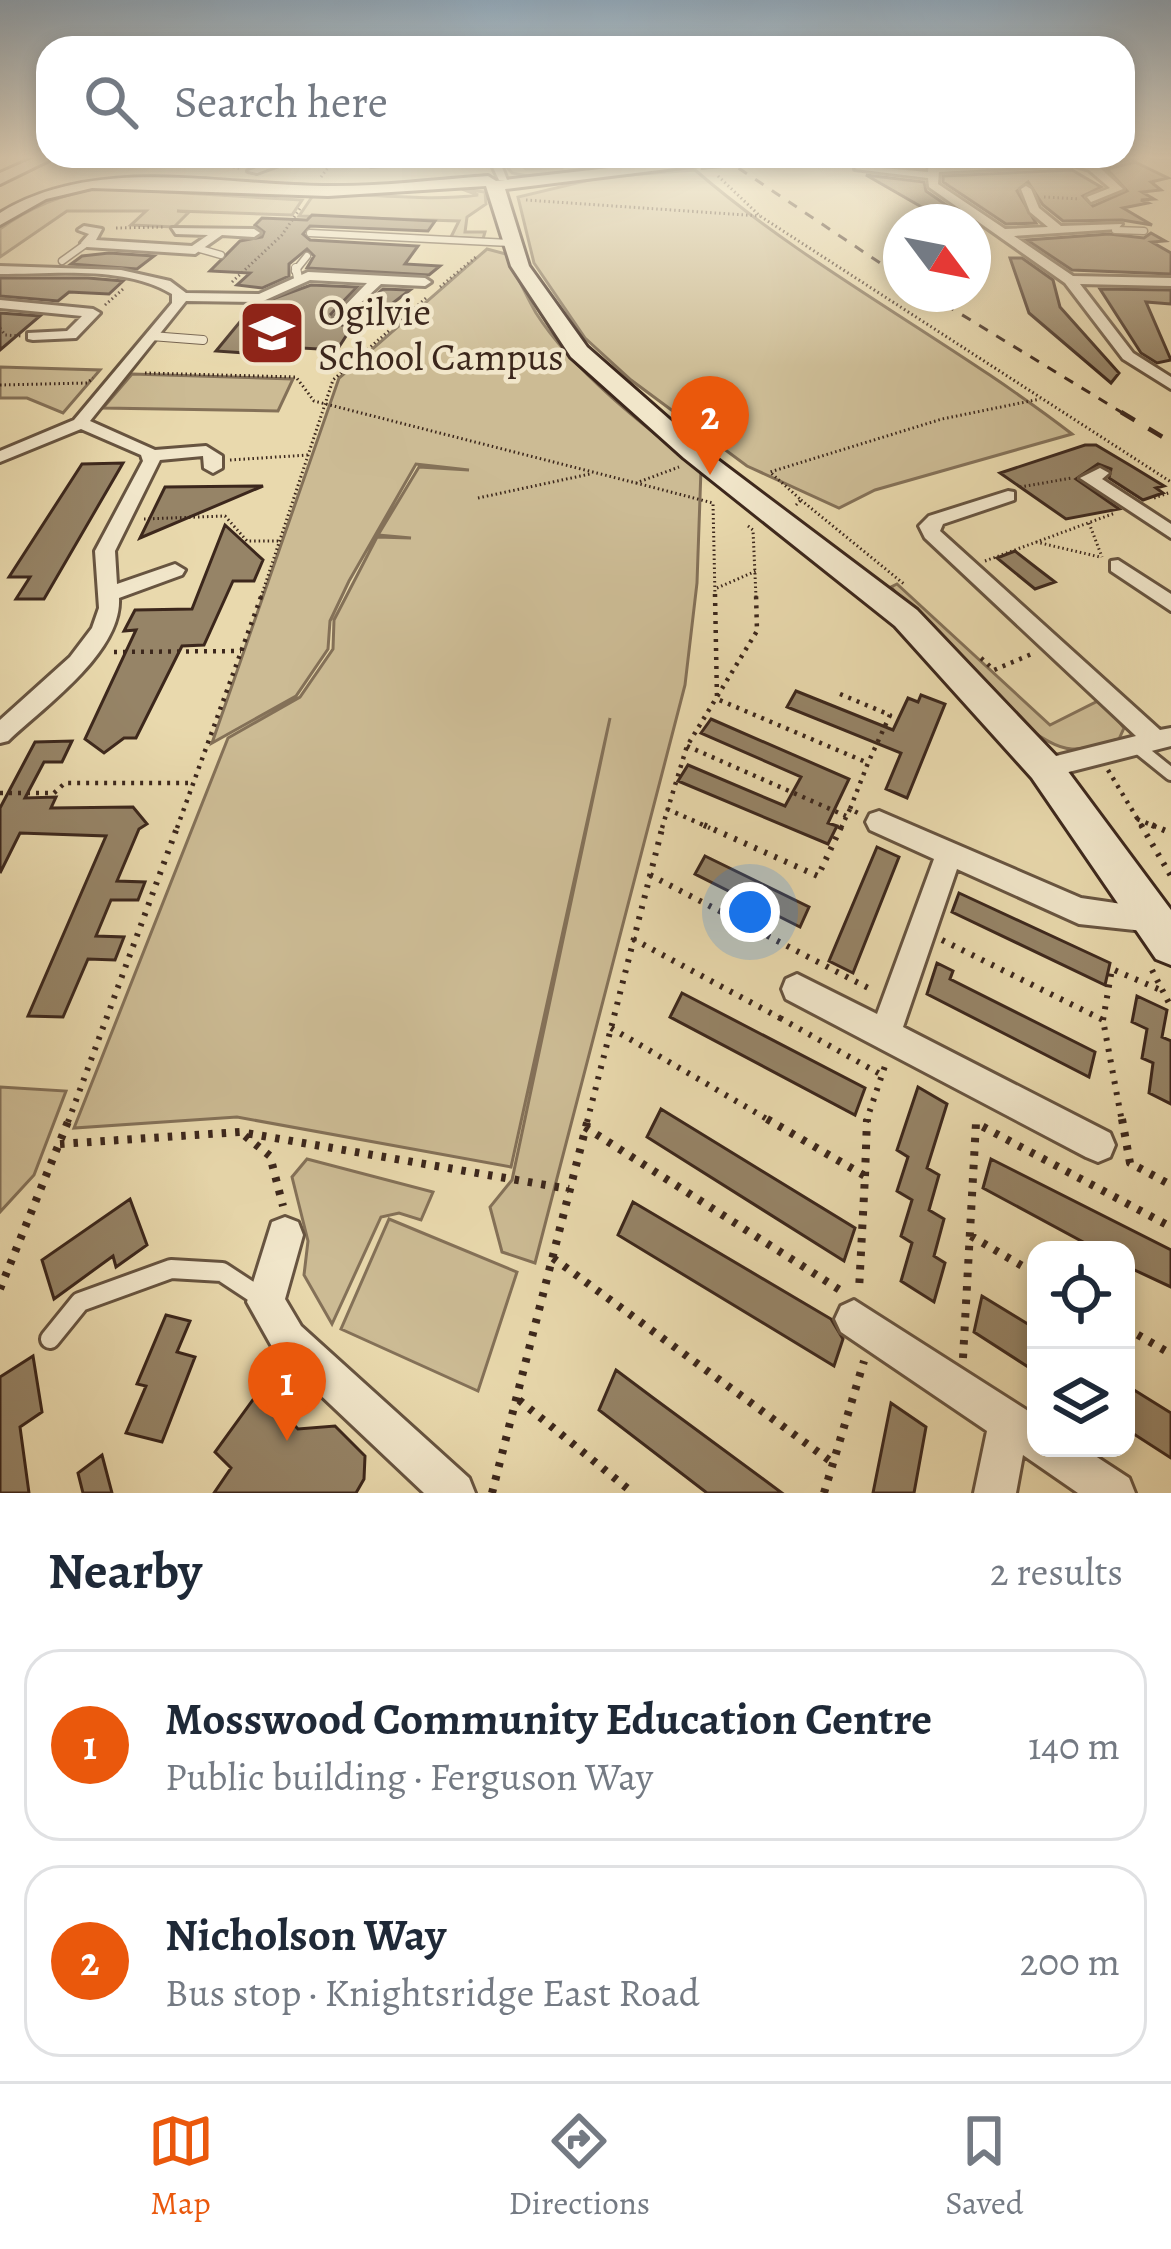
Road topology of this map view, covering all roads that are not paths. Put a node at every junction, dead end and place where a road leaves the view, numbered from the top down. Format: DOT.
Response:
graph roads {
  1 [pos="501,227"];
  2 [pos="994,227"];
  3 [pos="1056,227"];
  4 [pos="1116,228"];
  5 [pos="176,230"];
  6 [pos="1144,231"];
  7 [pos="86,232"];
  8 [pos="219,232"];
  9 [pos="1002,232"];
  10 [pos="254,233"];
  11 [pos="310,233"];
  12 [pos="501,243"];
  13 [pos="148,247"];
  14 [pos="200,249"];
  15 [pos="221,254"];
  16 [pos="307,256"];
  17 [pos="62,261"];
  18 [pos="0,270"];
  19 [pos="116,276"];
  20 [pos="298,278"];
  21 [pos="376,280"];
  22 [pos="1070,280"];
  23 [pos="425,282"];
  24 [pos="1171,282"];
  25 [pos="181,297"];
  26 [pos="9,300"];
  27 [pos="341,317"];
  28 [pos="33,336"];
  29 [pos="151,336"];
  30 [pos="203,340"];
  31 [pos="1171,384"];
  32 [pos="81,423"];
  33 [pos="0,457"];
  34 [pos="151,457"];
  35 [pos="214,465"];
  36 [pos="1095,475"];
  37 [pos="1008,496"];
  38 [pos="1171,532"];
  39 [pos="1110,562"];
  40 [pos="175,570"];
  41 [pos="109,594"];
  42 [pos="1171,604"];
  43 [pos="0,734"];
  44 [pos="1152,740"];
  45 [pos="1045,768"];
  46 [pos="1171,774"];
  47 [pos="879,822"];
  48 [pos="949,853"];
  49 [pos="1162,932"];
  50 [pos="796,988"];
  51 [pos="890,1037"];
  52 [pos="1072,1150"];
  53 [pos="285,1235"];
  54 [pos="266,1301"];
  55 [pos="863,1325"];
  56 [pos="50,1339"];
  57 [pos="1023,1431"];
  58 [pos="1060,1457"];
  59 [pos="443,1490"];
  60 [pos="995,1493"];
  61 [pos="1114,1493"];
  1 -- 12 [label="street"];
  2 -- 9 [label="street"];
  3 -- 4 [label="street"];
  3 -- 9 [label="street"];
  4 -- 6 [label="lane"];
  5 -- 8 [label="street"];
  7 -- 13 [label="street"];
  7 -- 17 [label="lane"];
  8 -- 10 [label="street"];
  8 -- 14 [label="street"];
  9 -- 22 [label="street"];
  11 -- 12 [label="lane"];
  12 -- 45 [label="street"];
  13 -- 14 [label="street"];
  13 -- 19 [label="street"];
  14 -- 15 [label="lane"];
  16 -- 20 [label="lane"];
  18 -- 19 [label="street"];
  19 -- 25 [label="street"];
  20 -- 21 [label="street"];
  20 -- 25 [label="street"];
  21 -- 23 [label="street"];
  21 -- 27 [label="street"];
  22 -- 24 [label="street"];
  22 -- 31 [label="street"];
  25 -- 29 [label="street"];
  26 -- 28 [label="street"];
  29 -- 30 [label="lane"];
  29 -- 32 [label="street"];
  32 -- 33 [label="street"];
  32 -- 34 [label="street"];
  34 -- 35 [label="street"];
  34 -- 41 [label="street"];
  36 -- 38 [label="street"];
  37 -- 44 [label="street"];
  39 -- 42 [label="street"];
  40 -- 41 [label="street"];
  41 -- 43 [label="street"];
  44 -- 45 [label="street"];
  44 -- 46 [label="lane"];
  45 -- 49 [label="street"];
  47 -- 48 [label="street"];
  48 -- 49 [label="street"];
  48 -- 51 [label="street"];
  50 -- 51 [label="street"];
  51 -- 52 [label="street"];
  53 -- 54 [label="street"];
  54 -- 56 [label="lane"];
  54 -- 59 [label="street"];
  55 -- 57 [label="street"];
  57 -- 60 [label="street"];
  58 -- 61 [label="street"];
}
